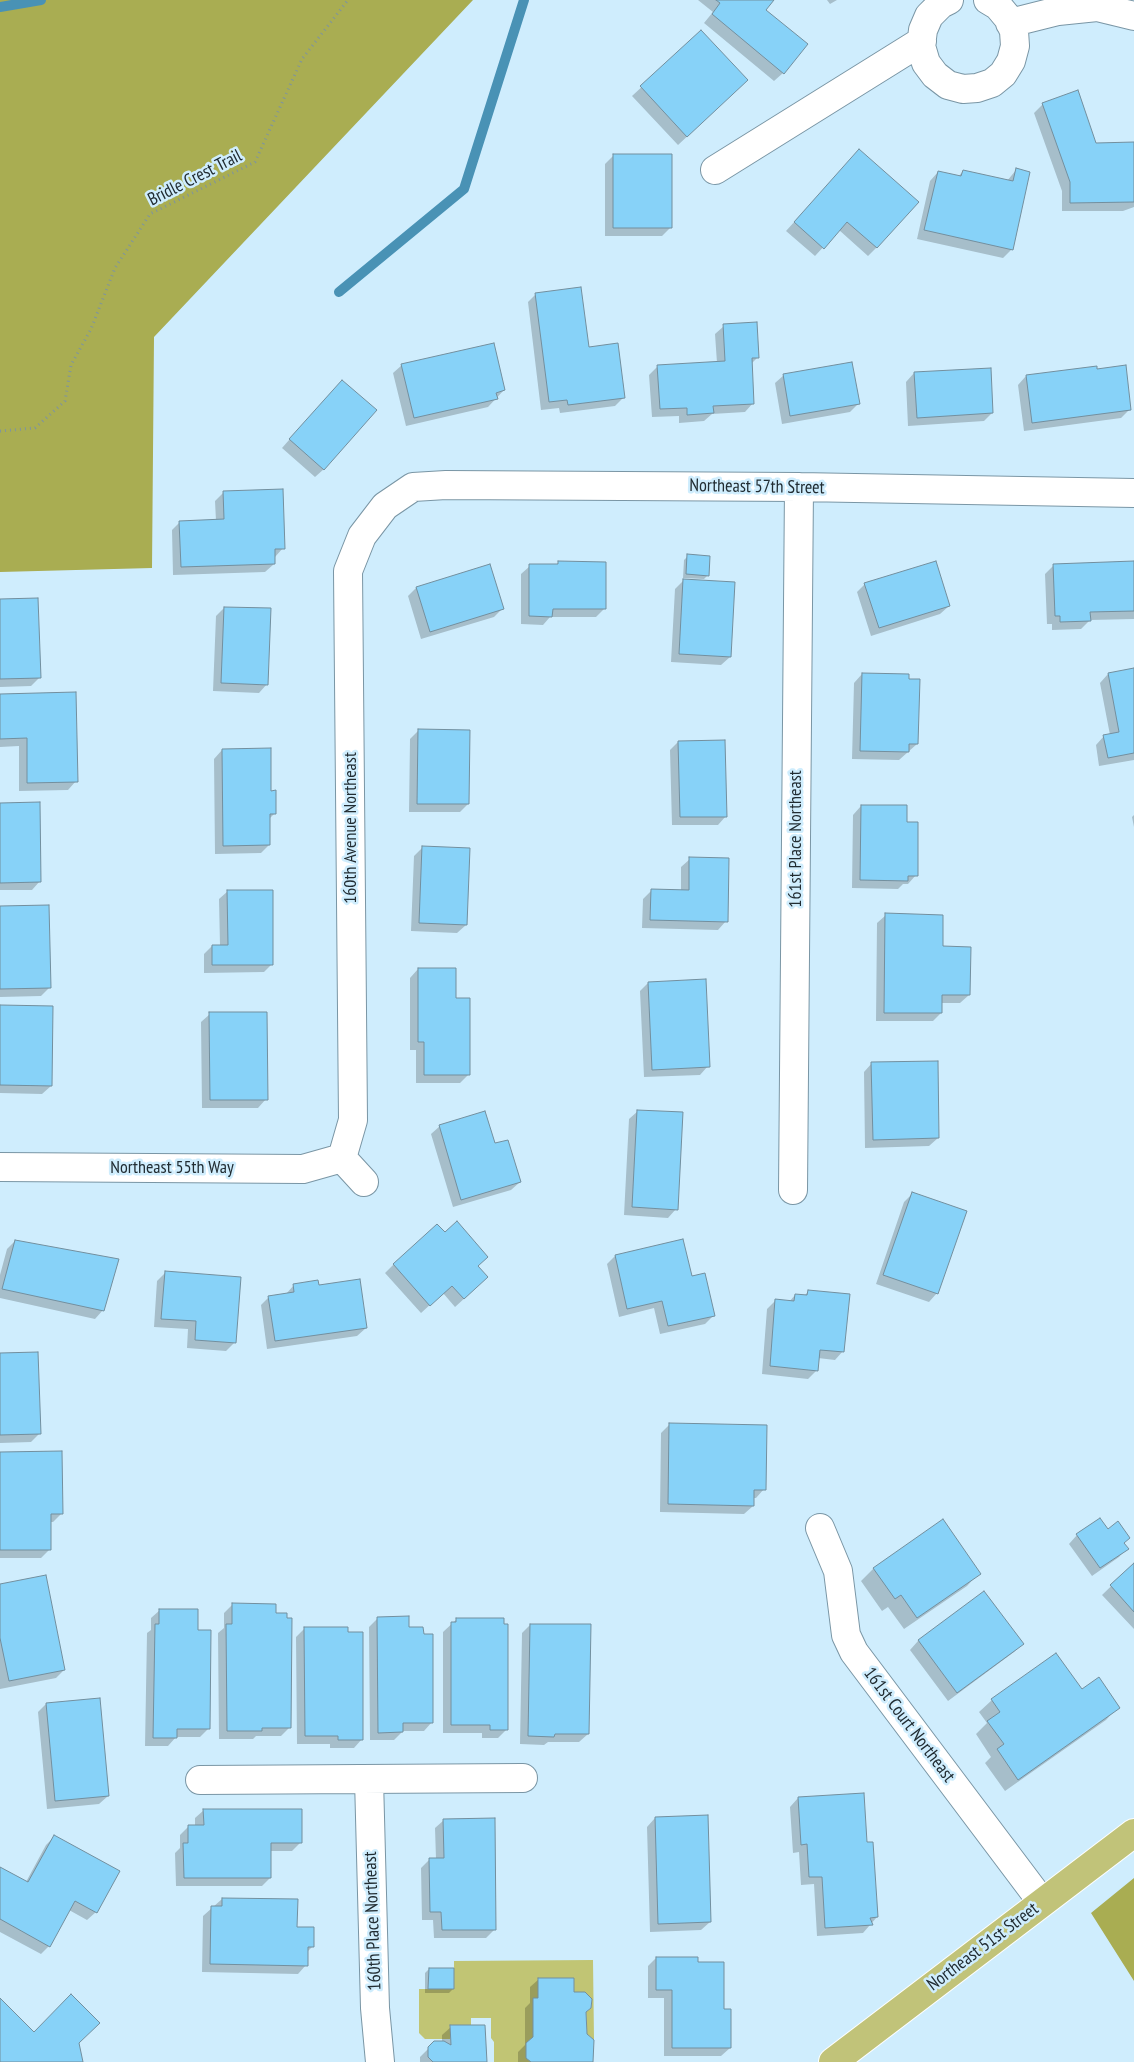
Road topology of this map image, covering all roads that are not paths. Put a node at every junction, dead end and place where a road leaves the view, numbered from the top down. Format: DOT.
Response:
graph roads {
  1 [pos="949,0"];
  2 [pos="988,0"];
  3 [pos="1134,16"];
  4 [pos="1010,23"];
  5 [pos="922,42"];
  6 [pos="715,170"];
  7 [pos="799,487"];
  8 [pos="1134,493"];
  9 [pos="385,506"];
  10 [pos="342,1158"];
  11 [pos="0,1167"];
  12 [pos="364,1182"];
  13 [pos="793,1190"];
  14 [pos="820,1528"];
  15 [pos="523,1778"];
  16 [pos="370,1779"];
  17 [pos="200,1780"];
  18 [pos="1134,1833"];
  19 [pos="1042,1902"];
  20 [pos="380,2062"];
  21 [pos="833,2062"];
  1 -- 5 [label="street"];
  2 -- 4 [label="street"];
  3 -- 4 [label="street"];
  4 -- 5 [label="street"];
  5 -- 6 [label="street"];
  7 -- 8 [label="street, Northeast 57th Street"];
  7 -- 9 [label="street, Northeast 57th Street"];
  7 -- 13 [label="street, 161st Place Northeast"];
  9 -- 10 [label="street, 160th Avenue Northeast"];
  10 -- 11 [label="street, Northeast 55th Way"];
  10 -- 12 [label="street"];
  14 -- 19 [label="street, 161st Court Northeast"];
  15 -- 16 [label="street"];
  16 -- 17 [label="street"];
  16 -- 20 [label="street, 160th Place Northeast"];
  18 -- 19 [label="main road, Northeast 51st Street"];
  19 -- 21 [label="main road, Northeast 51st Street"];
}
